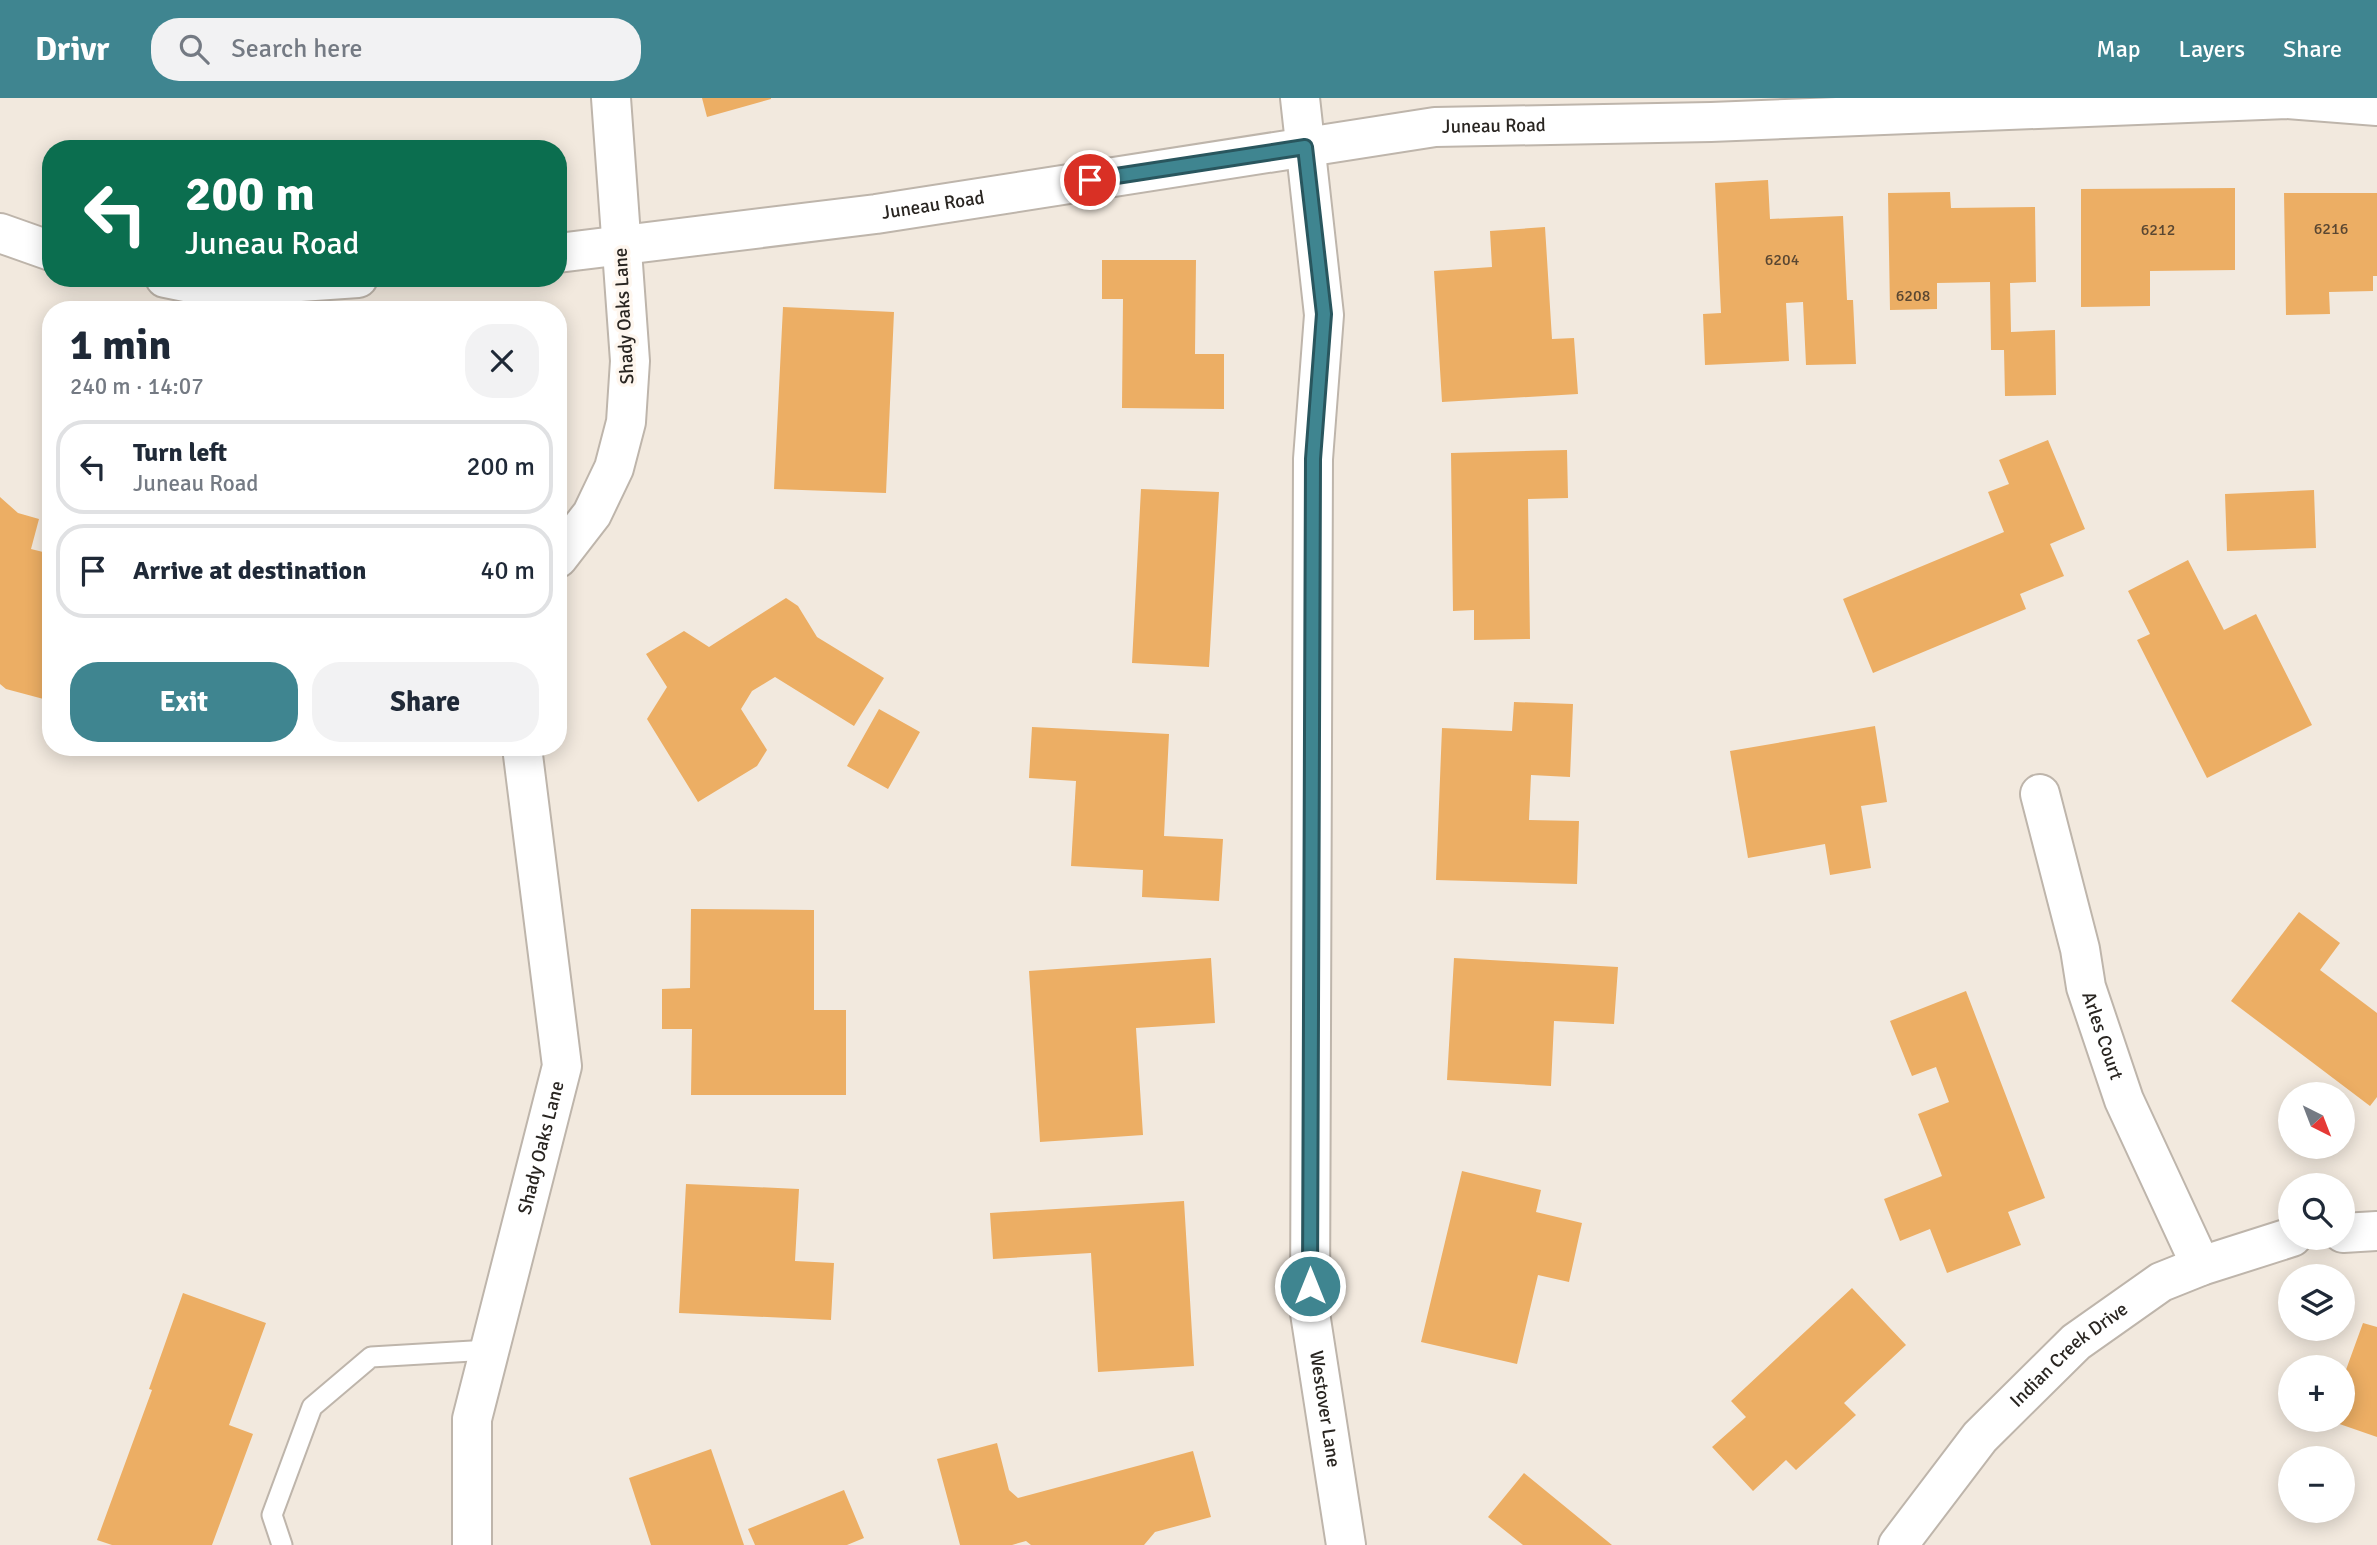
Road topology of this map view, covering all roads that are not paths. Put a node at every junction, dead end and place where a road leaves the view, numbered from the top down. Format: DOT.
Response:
graph roads {
  1 [pos="611,98"];
  2 [pos="1300,98"];
  3 [pos="2377,106"];
  4 [pos="1305,147"];
  5 [pos="0,233"];
  6 [pos="620,246"];
  7 [pos="42,247"];
  8 [pos="567,252"];
  9 [pos="209,287"];
  10 [pos="228,287"];
  11 [pos="567,546"];
  12 [pos="523,756"];
  13 [pos="2040,794"];
  14 [pos="2377,1231"];
  15 [pos="2355,1232"];
  16 [pos="2278,1241"];
  17 [pos="2201,1266"];
  18 [pos="489,1350"];
  19 [pos="282,1545"];
  20 [pos="472,1545"];
  21 [pos="1346,1545"];
  22 [pos="1898,1545"];
  1 -- 6 [label="street, Shady Oaks Lane"];
  2 -- 4 [label="street, Westover Lane"];
  3 -- 4 [label="street, Juneau Road"];
  4 -- 6 [label="street, Juneau Road"];
  4 -- 21 [label="street, Westover Lane"];
  5 -- 7 [label="street"];
  6 -- 8 [label="street, Juneau Road"];
  6 -- 11 [label="street, Shady Oaks Lane"];
  9 -- 10 [label="street"];
  12 -- 18 [label="street, Shady Oaks Lane"];
  13 -- 17 [label="street, Arles Court"];
  14 -- 15 [label="street"];
  16 -- 17 [label="street, Indian Creek Drive"];
  17 -- 22 [label="street, Indian Creek Drive"];
  18 -- 19 [label="lane"];
  18 -- 20 [label="street, Shady Oaks Lane"];
}
